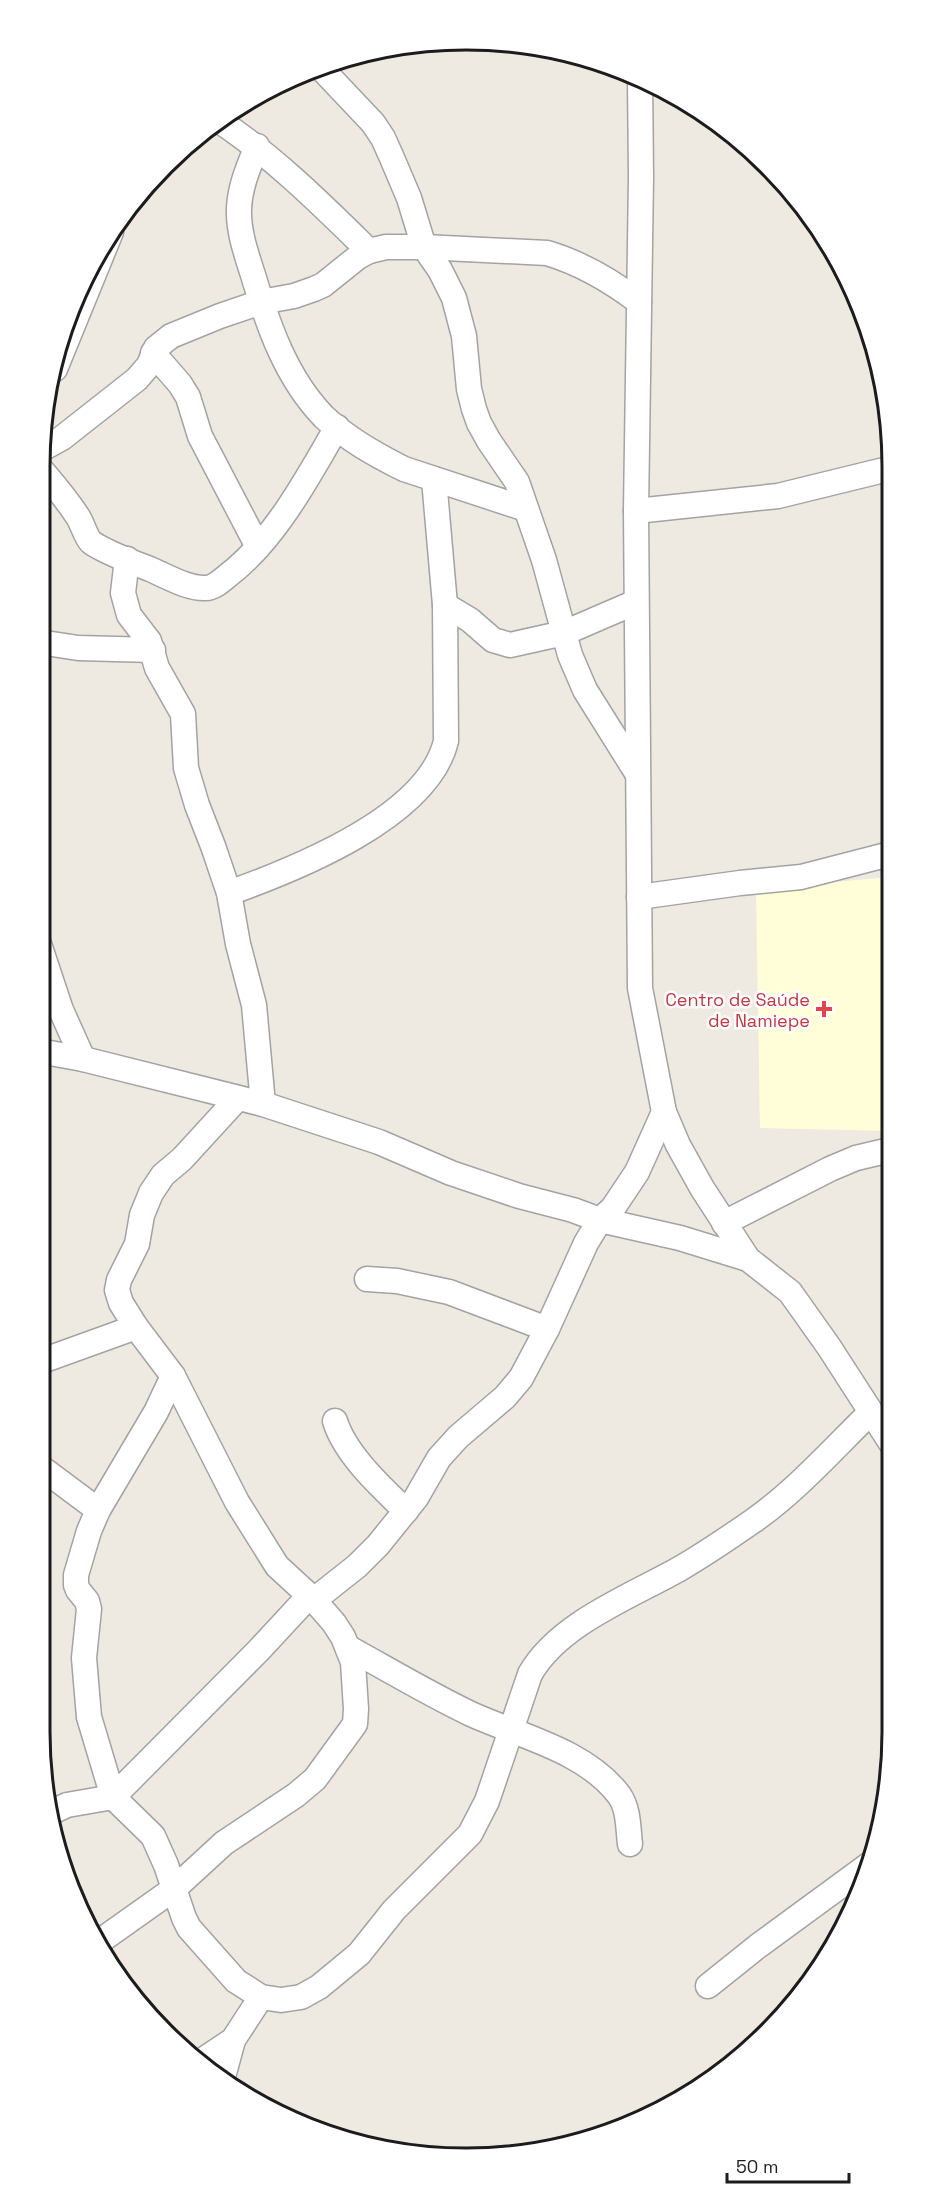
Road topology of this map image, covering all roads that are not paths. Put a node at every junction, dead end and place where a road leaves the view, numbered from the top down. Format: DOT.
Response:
graph roads {
  1 [pos="327,74"];
  2 [pos="640,88"];
  3 [pos="226,125"];
  4 [pos="257,146"];
  5 [pos="424,247"];
  6 [pos="369,251"];
  7 [pos="261,302"];
  8 [pos="639,302"];
  9 [pos="153,353"];
  10 [pos="337,427"];
  11 [pos="50,445"];
  12 [pos="882,470"];
  13 [pos="434,478"];
  14 [pos="50,481"];
  15 [pos="526,509"];
  16 [pos="636,511"];
  17 [pos="258,546"];
  18 [pos="127,560"];
  19 [pos="636,602"];
  20 [pos="445,604"];
  21 [pos="564,633"];
  22 [pos="50,644"];
  23 [pos="153,650"];
  24 [pos="637,773"];
  25 [pos="882,856"];
  26 [pos="229,893"];
  27 [pos="639,897"];
  28 [pos="50,977"];
  29 [pos="50,1053"];
  30 [pos="83,1059"];
  31 [pos="237,1100"];
  32 [pos="263,1104"];
  33 [pos="664,1112"];
  34 [pos="882,1152"];
  35 [pos="600,1220"];
  36 [pos="724,1223"];
  37 [pos="748,1259"];
  38 [pos="367,1279"];
  39 [pos="136,1327"];
  40 [pos="547,1329"];
  41 [pos="50,1358"];
  42 [pos="173,1376"];
  43 [pos="870,1413"];
  44 [pos="335,1421"];
  45 [pos="882,1430"];
  46 [pos="50,1474"];
  47 [pos="98,1510"];
  48 [pos="406,1511"];
  49 [pos="312,1598"];
  50 [pos="349,1648"];
  51 [pos="513,1730"];
  52 [pos="113,1797"];
  53 [pos="57,1810"];
  54 [pos="630,1844"];
  55 [pos="856,1874"];
  56 [pos="174,1888"];
  57 [pos="104,1938"];
  58 [pos="708,1986"];
  59 [pos="261,1997"];
  60 [pos="233,2040"];
  61 [pos="207,2058"];
  62 [pos="225,2071"];
  1 -- 5 [label="street"];
  2 -- 8 [label="street"];
  3 -- 4 [label="street"];
  4 -- 6 [label="street"];
  4 -- 7 [label="street"];
  5 -- 6 [label="street"];
  5 -- 8 [label="street"];
  5 -- 15 [label="street"];
  6 -- 7 [label="street"];
  7 -- 9 [label="street"];
  7 -- 10 [label="street"];
  8 -- 16 [label="street"];
  9 -- 11 [label="street"];
  9 -- 17 [label="street"];
  10 -- 13 [label="street"];
  10 -- 17 [label="street"];
  12 -- 16 [label="street"];
  13 -- 15 [label="street"];
  13 -- 20 [label="street"];
  14 -- 18 [label="street"];
  15 -- 21 [label="street"];
  16 -- 19 [label="street"];
  17 -- 18 [label="street"];
  18 -- 23 [label="street"];
  19 -- 21 [label="street"];
  19 -- 24 [label="street"];
  20 -- 21 [label="street"];
  20 -- 26 [label="street"];
  21 -- 24 [label="street"];
  22 -- 23 [label="street"];
  23 -- 26 [label="street"];
  24 -- 27 [label="street"];
  25 -- 27 [label="street"];
  26 -- 32 [label="street"];
  27 -- 33 [label="street"];
  28 -- 30 [label="street"];
  29 -- 30 [label="street"];
  30 -- 31 [label="street"];
  31 -- 32 [label="street"];
  31 -- 39 [label="street"];
  32 -- 35 [label="street"];
  33 -- 35 [label="street"];
  33 -- 36 [label="street"];
  34 -- 36 [label="street"];
  35 -- 37 [label="street"];
  35 -- 40 [label="street"];
  36 -- 37 [label="street"];
  37 -- 43 [label="street"];
  38 -- 40 [label="street"];
  39 -- 41 [label="street"];
  39 -- 42 [label="street"];
  40 -- 48 [label="street"];
  42 -- 47 [label="street"];
  42 -- 49 [label="street"];
  43 -- 45 [label="street"];
  43 -- 51 [label="street"];
  44 -- 48 [label="street"];
  46 -- 47 [label="street"];
  47 -- 52 [label="street"];
  48 -- 49 [label="street"];
  49 -- 50 [label="street"];
  49 -- 52 [label="street"];
  50 -- 51 [label="street"];
  50 -- 56 [label="street"];
  51 -- 54 [label="street"];
  51 -- 59 [label="street"];
  52 -- 53 [label="street"];
  52 -- 56 [label="street"];
  55 -- 58 [label="street"];
  56 -- 57 [label="street"];
  56 -- 59 [label="street"];
  59 -- 60 [label="street"];
  60 -- 61 [label="street"];
  60 -- 62 [label="street"];
}
